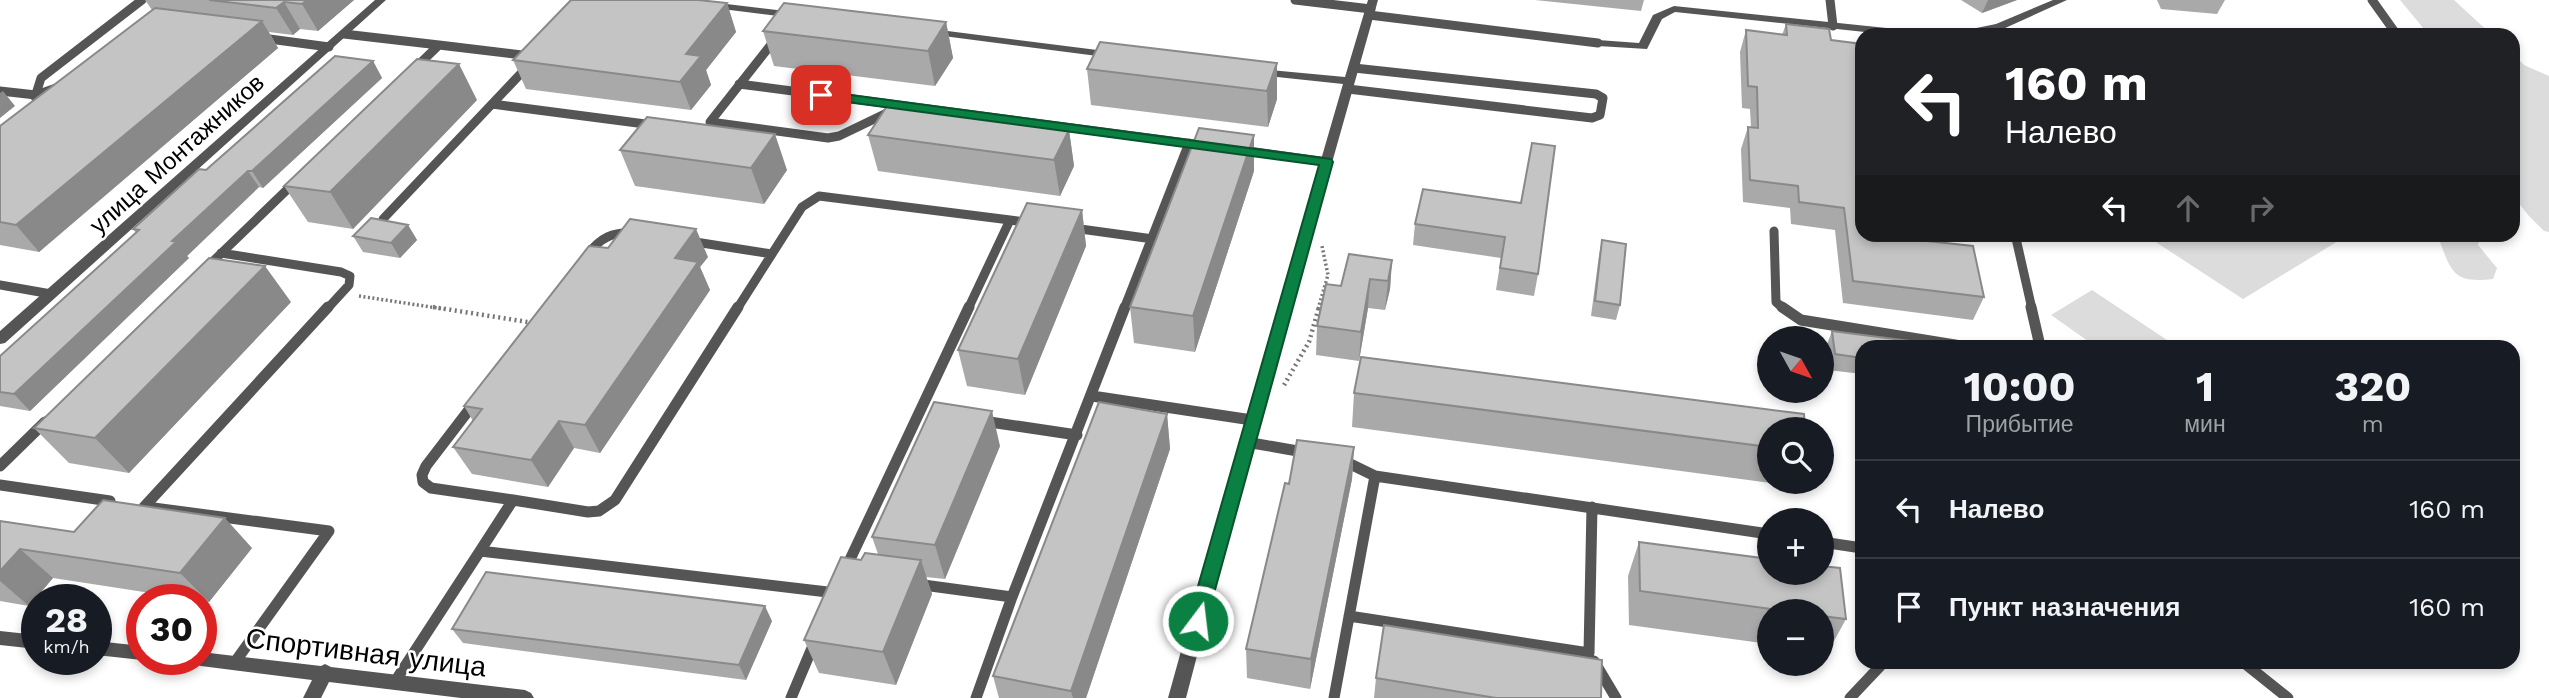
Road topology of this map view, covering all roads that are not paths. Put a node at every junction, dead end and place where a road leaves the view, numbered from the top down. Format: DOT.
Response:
graph roads {
  1 [pos="142,0"];
  2 [pos="381,0"];
  3 [pos="1295,0"];
  4 [pos="1830,0"];
  5 [pos="2062,0"];
  6 [pos="2372,0"];
  7 [pos="698,3"];
  8 [pos="1371,8"];
  9 [pos="793,15"];
  10 [pos="807,17"];
  11 [pos="1833,26"];
  12 [pos="1855,28"];
  13 [pos="1994,28"];
  14 [pos="2392,28"];
  15 [pos="919,31"];
  16 [pos="344,34"];
  17 [pos="251,37"];
  18 [pos="1598,43"];
  19 [pos="439,45"];
  20 [pos="329,47"];
  21 [pos="1124,56"];
  22 [pos="1244,71"];
  23 [pos="409,74"];
  24 [pos="1351,79"];
  25 [pos="69,83"];
  26 [pos="739,84"];
  27 [pos="0,91"];
  28 [pos="36,95"];
  29 [pos="492,104"];
  30 [pos="34,106"];
  31 [pos="903,106"];
  32 [pos="710,122"];
  33 [pos="697,123"];
  34 [pos="670,125"];
  35 [pos="1189,143"];
  36 [pos="1203,145"];
  37 [pos="1230,149"];
  38 [pos="1326,162"];
  39 [pos="300,178"];
  40 [pos="383,219"];
  41 [pos="1010,220"];
  42 [pos="1049,225"];
  43 [pos="1062,227"];
  44 [pos="1774,231"];
  45 [pos="653,236"];
  46 [pos="1153,239"];
  47 [pos="679,240"];
  48 [pos="2017,242"];
  49 [pos="221,253"];
  50 [pos="772,254"];
  51 [pos="582,262"];
  52 [pos="201,273"];
  53 [pos="0,285"];
  54 [pos="51,294"];
  55 [pos="0,339"];
  56 [pos="1924,340"];
  57 [pos="2039,340"];
  58 [pos="484,389"];
  59 [pos="1092,396"];
  60 [pos="918,411"];
  61 [pos="931,413"];
  62 [pos="50,418"];
  63 [pos="971,419"];
  64 [pos="1252,420"];
  65 [pos="1077,435"];
  66 [pos="1246,442"];
  67 [pos="0,466"];
  68 [pos="1375,476"];
  69 [pos="0,485"];
  70 [pos="513,500"];
  71 [pos="110,501"];
  72 [pos="1592,508"];
  73 [pos="1757,532"];
  74 [pos="1834,544"];
  75 [pos="1855,547"];
  76 [pos="480,551"];
  77 [pos="909,583"];
  78 [pos="1012,597"];
  79 [pos="1349,616"];
  80 [pos="821,628"];
  81 [pos="0,638"];
  82 [pos="21,640"];
  83 [pos="1589,653"];
  84 [pos="217,661"];
  85 [pos="235,663"];
  86 [pos="1877,669"];
  87 [pos="2252,669"];
  88 [pos="325,672"];
  89 [pos="396,680"];
  90 [pos="312,698"];
  91 [pos="525,698"];
  92 [pos="791,698"];
  93 [pos="976,698"];
  94 [pos="1177,698"];
  95 [pos="1334,698"];
  96 [pos="1615,698"];
  97 [pos="1850,698"];
  98 [pos="2288,698"];
  1 -- 28 [label="lane"];
  2 -- 16 [label="street, улица Монтажников"];
  3 -- 8 [label="lane"];
  4 -- 11 [label="lane"];
  5 -- 13 [label="street"];
  6 -- 14 [label="lane"];
  7 -- 9 [label="street"];
  8 -- 18 [label="lane"];
  8 -- 24 [label="street"];
  9 -- 10 [label="street"];
  9 -- 26 [label="lane"];
  11 -- 12 [label="street"];
  11 -- 18 [label="street"];
  15 -- 21 [label="street"];
  16 -- 19 [label="lane"];
  16 -- 20 [label="street, улица Монтажников"];
  17 -- 20 [label="lane"];
  19 -- 23 [label="lane"];
  19 -- 29 [label="lane"];
  20 -- 54 [label="street, улица Монтажников"];
  22 -- 24 [label="street"];
  24 -- 24 [label="lane"];
  24 -- 38 [label="street"];
  25 -- 28 [label="lane"];
  26 -- 31 [label="lane"];
  26 -- 32 [label="lane"];
  27 -- 28 [label="lane"];
  28 -- 30 [label="lane"];
  29 -- 34 [label="lane"];
  29 -- 40 [label="lane"];
  31 -- 32 [label="lane"];
  31 -- 35 [label="lane"];
  32 -- 33 [label="lane"];
  35 -- 36 [label="lane"];
  35 -- 46 [label="lane"];
  37 -- 38 [label="lane"];
  38 -- 64 [label="street"];
  39 -- 49 [label="lane"];
  41 -- 42 [label="lane"];
  41 -- 50 [label="lane"];
  41 -- 60 [label="lane"];
  43 -- 46 [label="lane"];
  44 -- 56 [label="lane"];
  45 -- 51 [label="lane"];
  46 -- 59 [label="lane"];
  47 -- 50 [label="lane"];
  48 -- 57 [label="lane"];
  49 -- 52 [label="lane"];
  49 -- 85 [label="lane"];
  50 -- 70 [label="lane"];
  53 -- 54 [label="lane"];
  54 -- 55 [label="street, улица Монтажников"];
  58 -- 70 [label="lane"];
  59 -- 64 [label="lane"];
  59 -- 65 [label="lane"];
  60 -- 61 [label="lane"];
  60 -- 76 [label="lane"];
  62 -- 67 [label="lane"];
  63 -- 65 [label="lane"];
  64 -- 66 [label="street"];
  65 -- 78 [label="lane"];
  66 -- 68 [label="lane"];
  66 -- 94 [label="street"];
  68 -- 72 [label="lane"];
  68 -- 79 [label="lane"];
  69 -- 71 [label="lane"];
  70 -- 76 [label="lane"];
  72 -- 73 [label="lane"];
  72 -- 83 [label="lane"];
  74 -- 75 [label="lane"];
  76 -- 89 [label="lane"];
  77 -- 78 [label="lane"];
  78 -- 93 [label="lane"];
  79 -- 83 [label="lane"];
  79 -- 95 [label="lane"];
  80 -- 92 [label="lane"];
  81 -- 82 [label="street"];
  83 -- 96 [label="lane"];
  84 -- 85 [label="street, Спортивная улица"];
  85 -- 88 [label="street, Спортивная улица"];
  86 -- 97 [label="lane"];
  87 -- 98 [label="lane"];
  88 -- 89 [label="street, Спортивная улица"];
  88 -- 90 [label="street"];
  89 -- 91 [label="street, Спортивная улица"];
}
